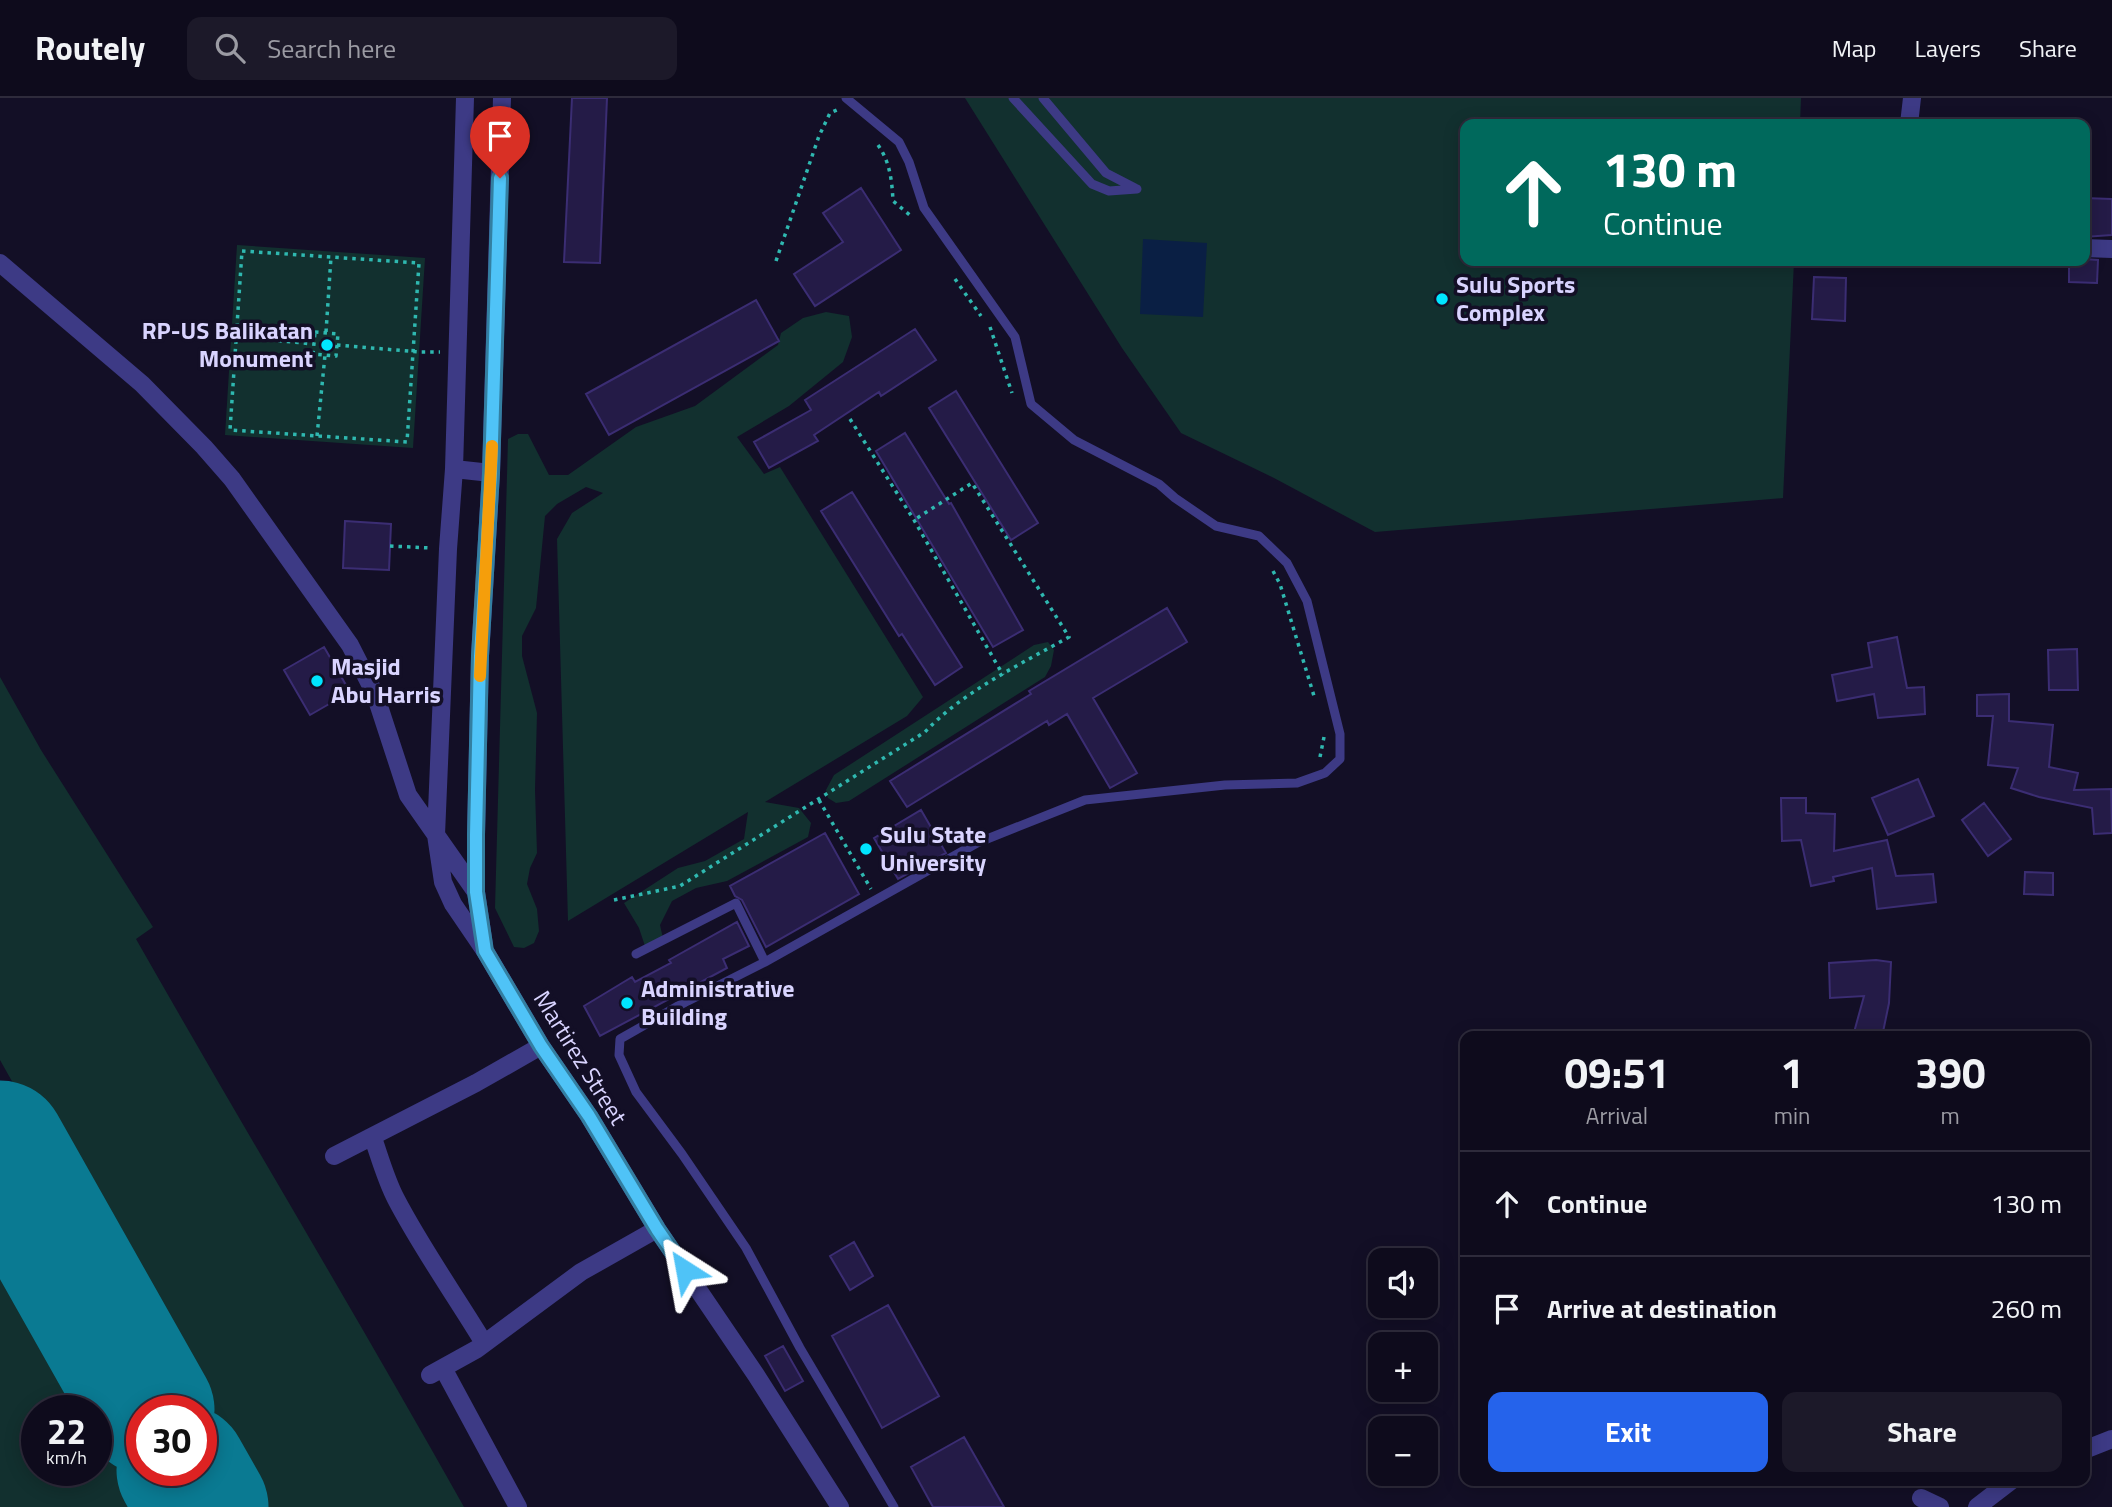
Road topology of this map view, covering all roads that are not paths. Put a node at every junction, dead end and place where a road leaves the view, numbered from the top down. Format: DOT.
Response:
graph roads {
  1 [pos="465,98"];
  2 [pos="502,98"];
  3 [pos="846,98"];
  4 [pos="1013,98"];
  5 [pos="1043,98"];
  6 [pos="1912,98"];
  7 [pos="1910,119"];
  8 [pos="2090,248"];
  9 [pos="2112,248"];
  10 [pos="0,263"];
  11 [pos="454,469"];
  12 [pos="491,473"];
  13 [pos="436,835"];
  14 [pos="476,892"];
  15 [pos="485,951"];
  16 [pos="636,954"];
  17 [pos="765,962"];
  18 [pos="541,1046"];
  19 [pos="373,1138"];
  20 [pos="334,1156"];
  21 [pos="657,1229"];
  22 [pos="484,1343"];
  23 [pos="2112,1439"];
  24 [pos="2090,1448"];
  25 [pos="2004,1486"];
  26 [pos="1921,1498"];
  27 [pos="517,1507"];
  28 [pos="840,1507"];
  29 [pos="894,1507"];
  30 [pos="1940,1507"];
  31 [pos="1977,1507"];
  1 -- 11 [label="street, Martirez Street"];
  2 -- 12 [label="street"];
  3 -- 17 [label="lane"];
  4 -- 5 [label="lane"];
  6 -- 7 [label="street"];
  8 -- 9 [label="street"];
  10 -- 13 [label="street"];
  11 -- 12 [label="street"];
  11 -- 13 [label="street, Martirez Street"];
  12 -- 14 [label="street"];
  13 -- 14 [label="street"];
  13 -- 15 [label="street, Martirez Street"];
  14 -- 15 [label="street"];
  15 -- 18 [label="street, Martirez Street"];
  16 -- 17 [label="lane"];
  17 -- 29 [label="lane"];
  18 -- 19 [label="street"];
  18 -- 21 [label="street, Martirez Street"];
  19 -- 20 [label="street"];
  19 -- 22 [label="street"];
  21 -- 22 [label="street"];
  21 -- 28 [label="street, Martirez Street"];
  22 -- 27 [label="street"];
  23 -- 24 [label="street"];
  25 -- 31 [label="street"];
  26 -- 30 [label="street"];
}
